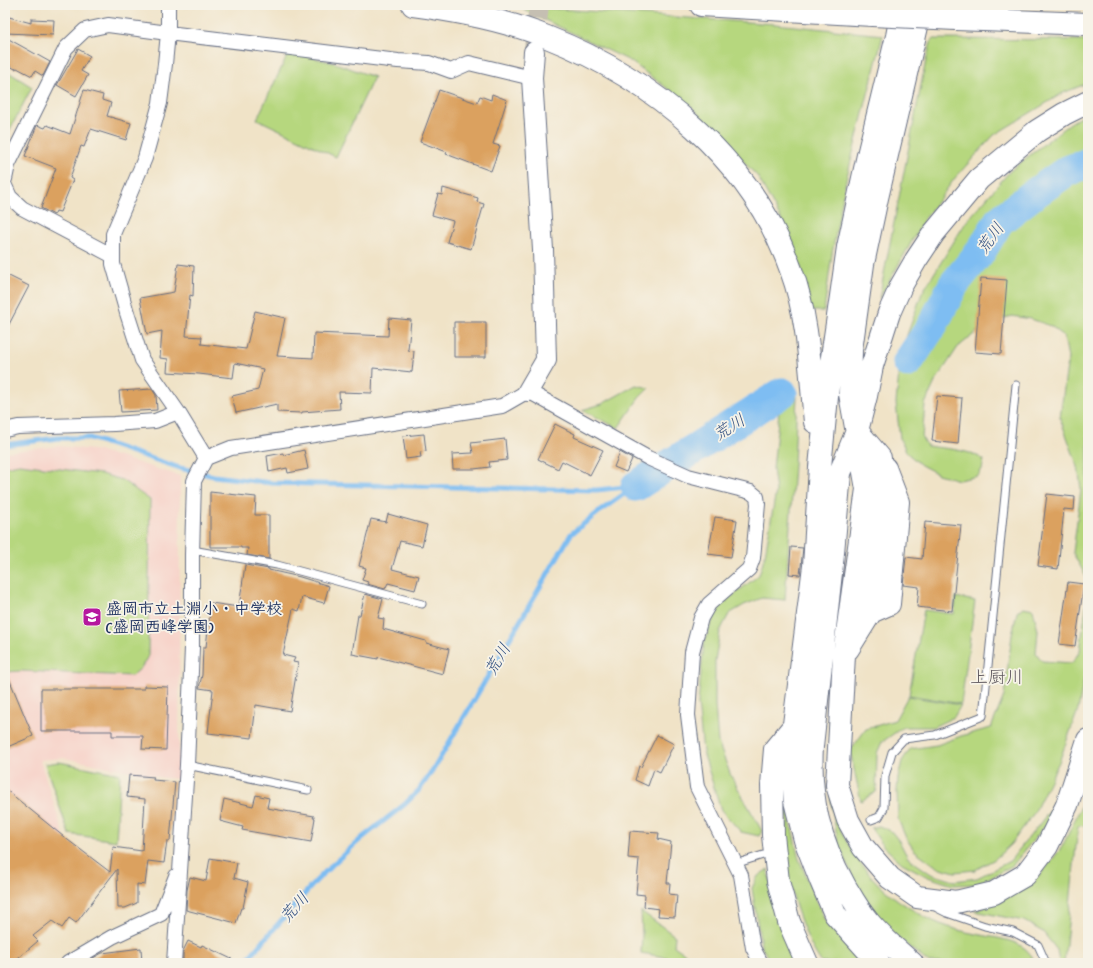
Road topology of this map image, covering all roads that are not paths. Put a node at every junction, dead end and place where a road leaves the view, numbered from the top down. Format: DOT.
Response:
graph roads {
  1 [pos="168,5"];
  2 [pos="413,5"];
  3 [pos="701,5"];
  4 [pos="903,5"];
  5 [pos="922,5"];
  6 [pos="1088,24"];
  7 [pos="168,33"];
  8 [pos="534,52"];
  9 [pos="532,78"];
  10 [pos="1088,102"];
  11 [pos="5,186"];
  12 [pos="113,256"];
  13 [pos="1016,385"];
  14 [pos="528,391"];
  15 [pos="178,412"];
  16 [pos="5,430"];
  17 [pos="857,431"];
  18 [pos="205,460"];
  19 [pos="820,467"];
  20 [pos="192,550"];
  21 [pos="422,604"];
  22 [pos="839,650"];
  23 [pos="803,730"];
  24 [pos="1088,740"];
  25 [pos="187,765"];
  26 [pos="308,790"];
  27 [pos="870,820"];
  28 [pos="763,855"];
  29 [pos="181,863"];
  30 [pos="735,864"];
  31 [pos="917,897"];
  32 [pos="68,963"];
  33 [pos="174,963"];
  34 [pos="761,963"];
  35 [pos="807,963"];
  36 [pos="879,963"];
  37 [pos="912,963"];
  38 [pos="1046,963"];
  1 -- 7 [label="street"];
  2 -- 19 [label="highway"];
  3 -- 6 [label="highway, bridge"];
  4 -- 19 [label="highway"];
  5 -- 17 [label="highway"];
  7 -- 9 [label="street"];
  7 -- 11 [label="street"];
  7 -- 12 [label="street"];
  8 -- 9 [label="street"];
  9 -- 14 [label="street"];
  10 -- 17 [label="highway"];
  11 -- 12 [label="street"];
  12 -- 15 [label="street"];
  13 -- 27 [label="lane"];
  14 -- 18 [label="street"];
  14 -- 30 [label="street"];
  15 -- 16 [label="street"];
  15 -- 18 [label="street"];
  17 -- 22 [label="highway"];
  17 -- 22 [label="highway"];
  17 -- 23 [label="highway"];
  18 -- 20 [label="street"];
  19 -- 23 [label="highway"];
  20 -- 21 [label="lane"];
  20 -- 25 [label="street"];
  22 -- 23 [label="highway"];
  22 -- 31 [label="highway"];
  23 -- 35 [label="highway"];
  23 -- 36 [label="highway"];
  23 -- 37 [label="highway"];
  24 -- 31 [label="highway"];
  25 -- 26 [label="lane"];
  25 -- 29 [label="street"];
  28 -- 30 [label="lane"];
  29 -- 32 [label="street"];
  29 -- 33 [label="street"];
  30 -- 34 [label="street"];
  31 -- 38 [label="lane"];
}
